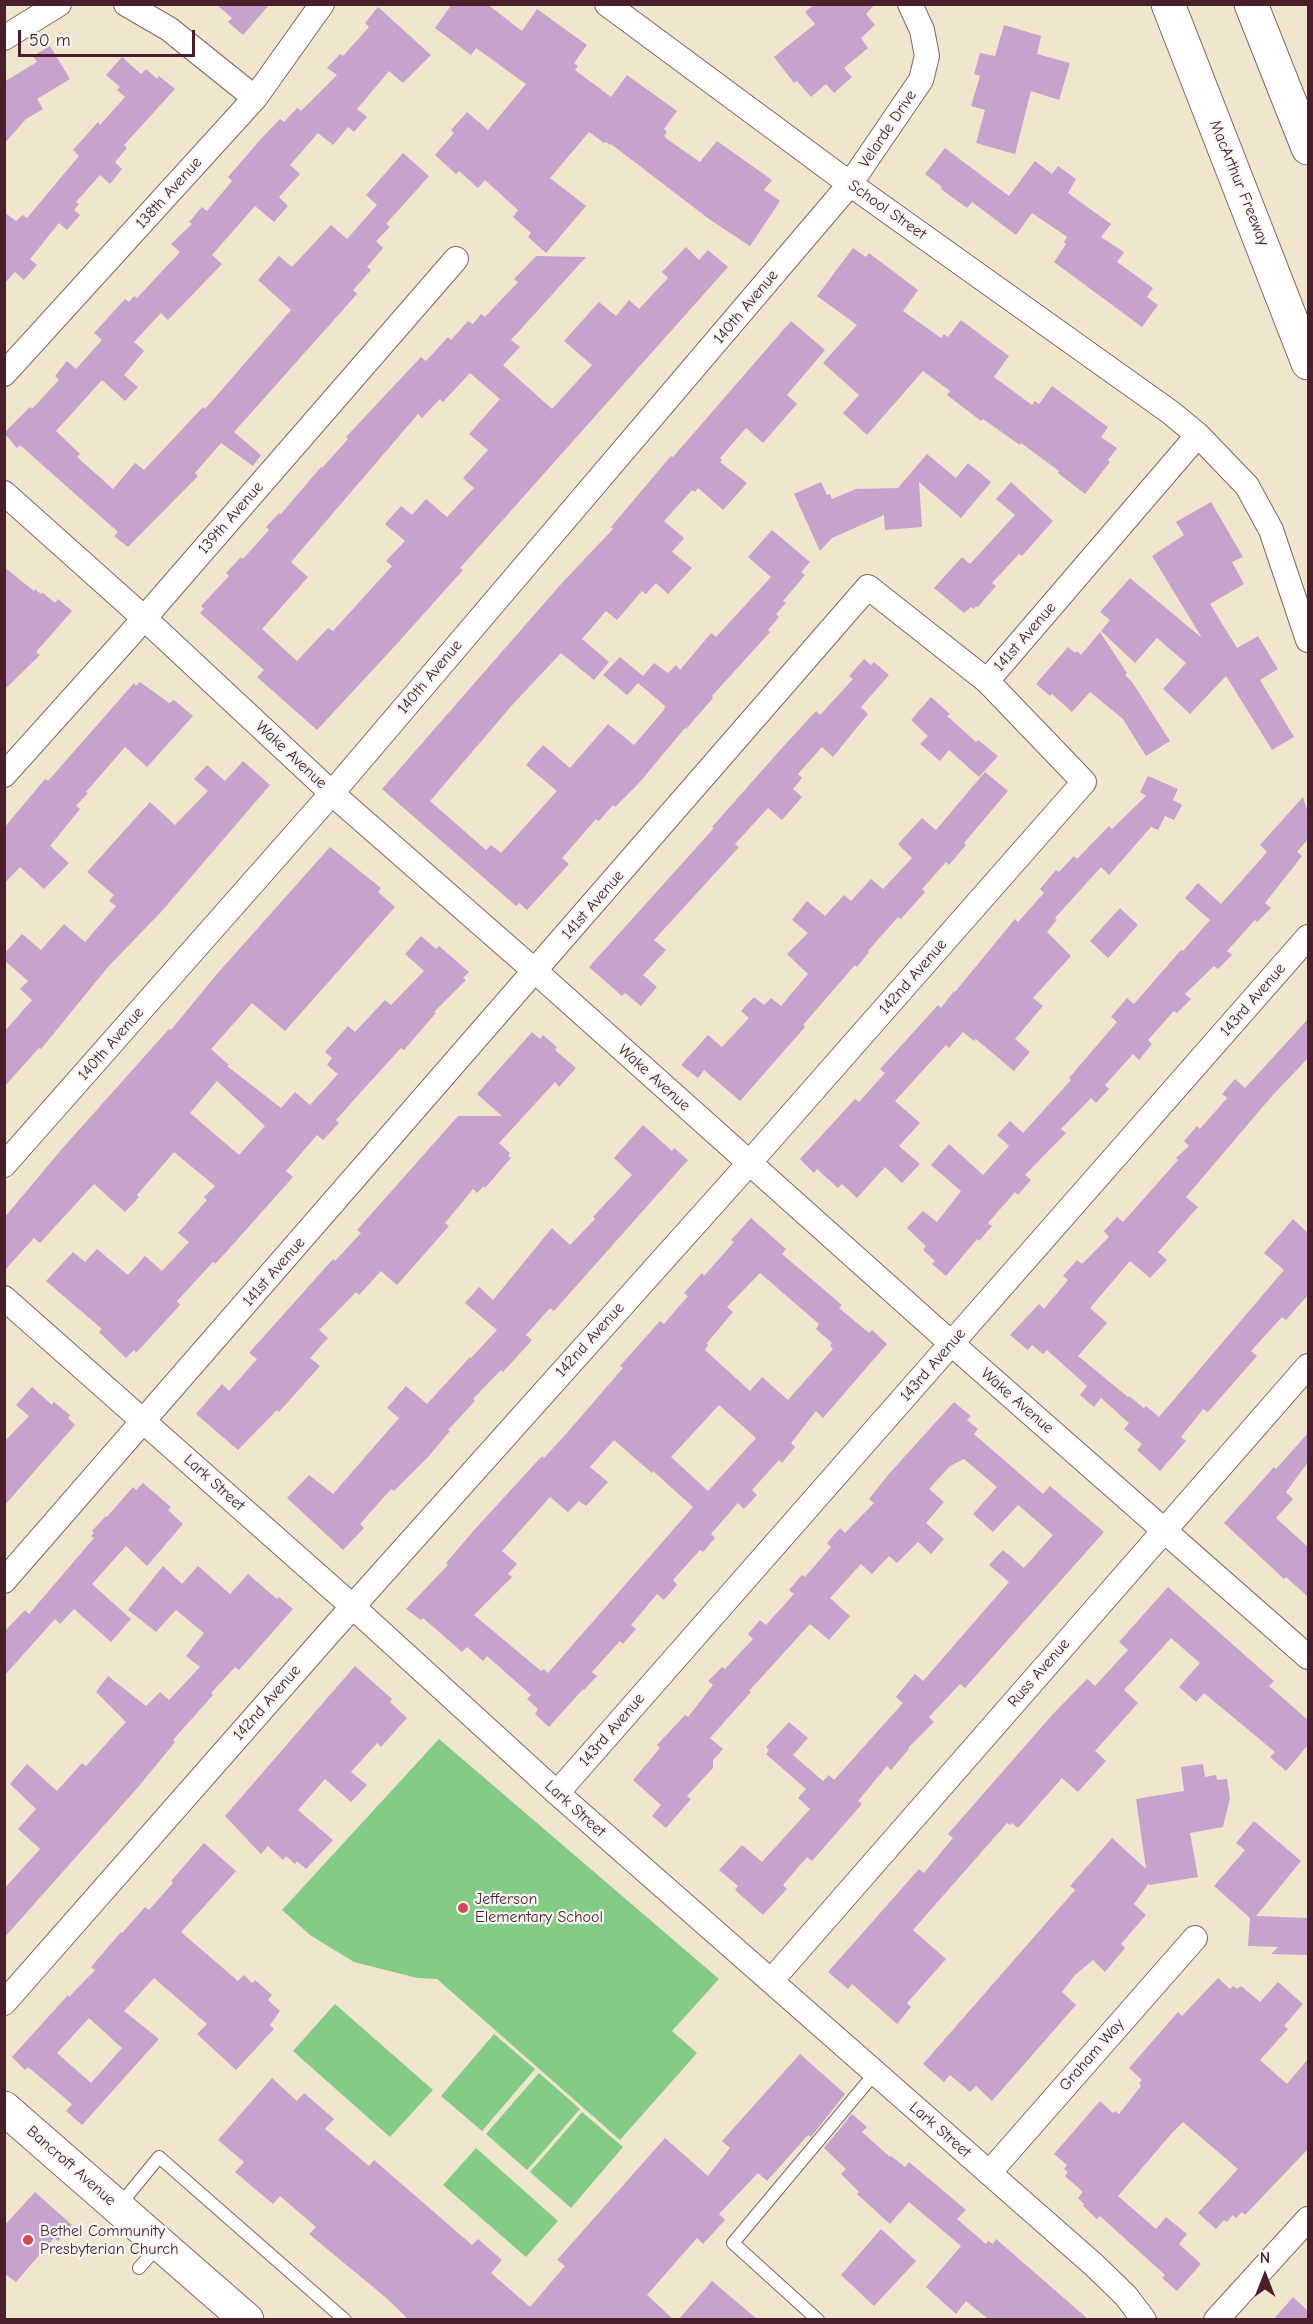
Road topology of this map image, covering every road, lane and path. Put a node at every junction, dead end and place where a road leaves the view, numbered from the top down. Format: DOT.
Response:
graph roads {
  1 [pos="59,4"];
  2 [pos="126,4"];
  3 [pos="322,4"];
  4 [pos="607,4"];
  5 [pos="910,4"];
  6 [pos="1168,4"];
  7 [pos="1251,4"];
  8 [pos="4,38"];
  9 [pos="255,98"];
  10 [pos="1308,148"];
  11 [pos="850,184"];
  12 [pos="456,259"];
  13 [pos="1308,363"];
  14 [pos="4,374"];
  15 [pos="1198,435"];
  16 [pos="4,493"];
  17 [pos="144,618"];
  18 [pos="1308,640"];
  19 [pos="987,681"];
  20 [pos="4,775"];
  21 [pos="332,793"];
  22 [pos="1308,937"];
  23 [pos="535,971"];
  24 [pos="749,1163"];
  25 [pos="4,1165"];
  26 [pos="4,1298"];
  27 [pos="952,1344"];
  28 [pos="1308,1366"];
  29 [pos="144,1422"];
  30 [pos="1164,1530"];
  31 [pos="4,1581"];
  32 [pos="352,1606"];
  33 [pos="1308,1657"];
  34 [pos="557,1793"];
  35 [pos="1195,1938"];
  36 [pos="771,1981"];
  37 [pos="4,2004"];
  38 [pos="875,2073"];
  39 [pos="4,2108"];
  40 [pos="989,2173"];
  41 [pos="118,2207"];
  42 [pos="1308,2219"];
  43 [pos="247,2319"];
  44 [pos="345,2319"];
  45 [pos="818,2319"];
  46 [pos="1144,2319"];
  47 [pos="1216,2319"];
  1 -- 8 [label="street"];
  2 -- 9 [label="street"];
  3 -- 9 [label="street, 138th Avenue"];
  4 -- 11 [label="street, School Street"];
  5 -- 11 [label="street, Velarde Drive"];
  6 -- 13 [label="main road, MacArthur Freeway"];
  7 -- 10 [label="main road"];
  9 -- 14 [label="street, 138th Avenue"];
  11 -- 15 [label="street, School Street"];
  11 -- 21 [label="street, 140th Avenue"];
  12 -- 17 [label="street, 139th Avenue"];
  15 -- 18 [label="street"];
  15 -- 19 [label="street, 141st Avenue"];
  16 -- 17 [label="street, Wake Avenue"];
  17 -- 20 [label="street, 139th Avenue"];
  17 -- 21 [label="street, Wake Avenue"];
  19 -- 23 [label="street, 141st Avenue"];
  19 -- 24 [label="street, 142nd Avenue"];
  21 -- 23 [label="street, Wake Avenue"];
  21 -- 25 [label="street, 140th Avenue"];
  22 -- 27 [label="street, 143rd Avenue"];
  23 -- 24 [label="street, Wake Avenue"];
  23 -- 29 [label="street, 141st Avenue"];
  24 -- 27 [label="street, Wake Avenue"];
  24 -- 32 [label="street, 142nd Avenue"];
  26 -- 29 [label="street, Lark Street"];
  27 -- 30 [label="street, Wake Avenue"];
  27 -- 34 [label="street, 143rd Avenue"];
  28 -- 30 [label="street, Russ Avenue"];
  29 -- 31 [label="street, 141st Avenue"];
  29 -- 32 [label="street, Lark Street"];
  30 -- 33 [label="street, Wake Avenue"];
  30 -- 36 [label="street, Russ Avenue"];
  32 -- 34 [label="street, Lark Street"];
  32 -- 37 [label="street, 142nd Avenue"];
  34 -- 36 [label="street, Lark Street"];
  35 -- 40 [label="street, Graham Way"];
  36 -- 38 [label="street, Lark Street"];
  38 -- 40 [label="street, Lark Street"];
  38 -- 45 [label="lane"];
  39 -- 41 [label="main road, Bancroft Avenue"];
  40 -- 46 [label="street, Lark Street"];
  41 -- 43 [label="main road, Bancroft Avenue"];
  41 -- 44 [label="lane"];
  42 -- 47 [label="street"];
}
